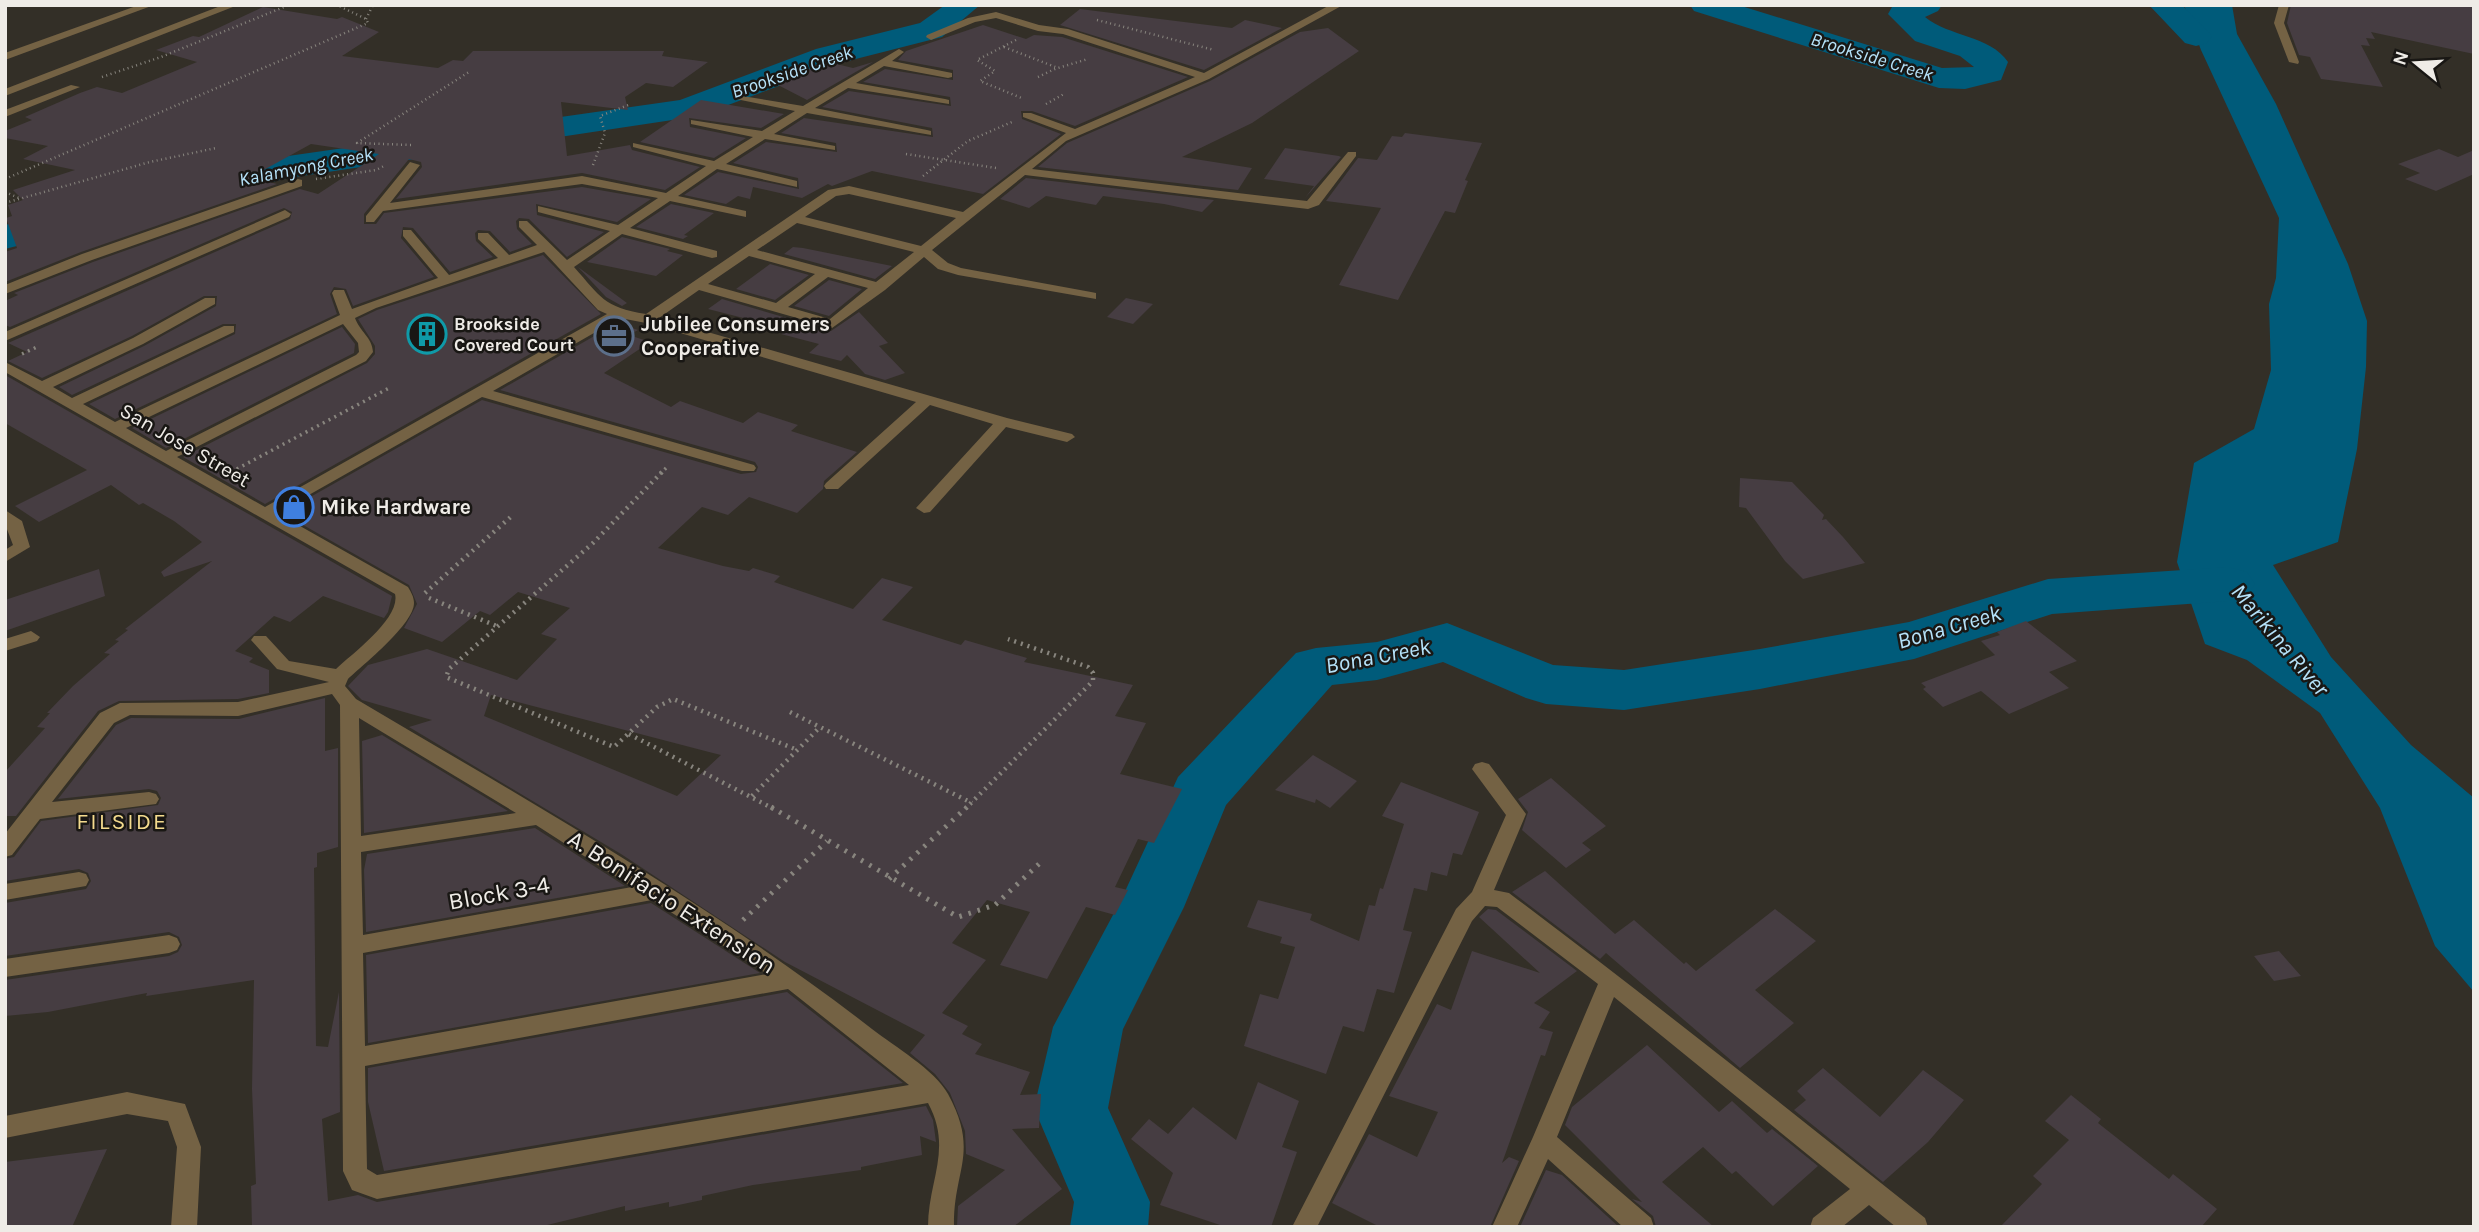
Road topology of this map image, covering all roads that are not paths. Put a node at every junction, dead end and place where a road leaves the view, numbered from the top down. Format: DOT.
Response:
graph roads {
  1 [pos="149,5"];
  2 [pos="233,5"];
  3 [pos="1338,5"];
  4 [pos="2284,5"];
  5 [pos="931,37"];
  6 [pos="899,51"];
  7 [pos="5,57"];
  8 [pos="881,62"];
  9 [pos="2294,62"];
  10 [pos="948,75"];
  11 [pos="1205,77"];
  12 [pos="845,84"];
  13 [pos="75,87"];
  14 [pos="5,93"];
  15 [pos="740,97"];
  16 [pos="945,102"];
  17 [pos="805,109"];
  18 [pos="5,114"];
  19 [pos="1027,115"];
  20 [pos="695,122"];
  21 [pos="1073,132"];
  22 [pos="926,133"];
  23 [pos="764,135"];
  24 [pos="637,145"];
  25 [pos="831,148"];
  26 [pos="1352,154"];
  27 [pos="414,165"];
  28 [pos="715,165"];
  29 [pos="1021,171"];
  30 [pos="298,183"];
  31 [pos="793,184"];
  32 [pos="665,198"];
  33 [pos="228,208"];
  34 [pos="379,208"];
  35 [pos="542,209"];
  36 [pos="285,214"];
  37 [pos="742,214"];
  38 [pos="968,217"];
  39 [pos="794,218"];
  40 [pos="370,219"];
  41 [pos="523,224"];
  42 [pos="261,226"];
  43 [pos="620,229"];
  44 [pos="407,233"];
  45 [pos="483,236"];
  46 [pos="545,247"];
  47 [pos="745,251"];
  48 [pos="925,251"];
  49 [pos="712,254"];
  50 [pos="506,259"];
  51 [pos="566,265"];
  52 [pos="826,272"];
  53 [pos="444,279"];
  54 [pos="696,285"];
  55 [pos="880,287"];
  56 [pos="5,290"];
  57 [pos="339,293"];
  58 [pos="1091,296"];
  59 [pos="210,301"];
  60 [pos="778,309"];
  61 [pos="618,314"];
  62 [pos="345,316"];
  63 [pos="648,319"];
  64 [pos="229,329"];
  65 [pos="5,337"];
  66 [pos="5,366"];
  67 [pos="41,387"];
  68 [pos="478,391"];
  69 [pos="928,399"];
  70 [pos="71,404"];
  71 [pos="1003,422"];
  72 [pos="115,428"];
  73 [pos="1067,437"];
  74 [pos="165,457"];
  75 [pos="748,468"];
  76 [pos="832,486"];
  77 [pos="924,508"];
  78 [pos="264,514"];
  79 [pos="5,515"];
  80 [pos="5,557"];
  81 [pos="31,637"];
  82 [pos="260,640"];
  83 [pos="5,645"];
  84 [pos="342,689"];
  85 [pos="1482,769"];
  86 [pos="149,799"];
  87 [pos="34,812"];
  88 [pos="539,817"];
  89 [pos="350,846"];
  90 [pos="5,849"];
  91 [pos="79,880"];
  92 [pos="657,891"];
  93 [pos="5,892"];
  94 [pos="1480,897"];
  95 [pos="169,944"];
  96 [pos="351,946"];
  97 [pos="5,968"];
  98 [pos="792,979"];
  99 [pos="1610,981"];
  100 [pos="352,1058"];
  101 [pos="934,1091"];
  102 [pos="5,1127"];
  103 [pos="1544,1140"];
  104 [pos="1870,1189"];
  105 [pos="184,1227"];
  106 [pos="942,1227"];
  107 [pos="1304,1227"];
  108 [pos="1504,1227"];
  109 [pos="1642,1227"];
  110 [pos="1822,1227"];
  111 [pos="1916,1227"];
  1 -- 7 [label="street"];
  2 -- 14 [label="street"];
  3 -- 11 [label="street"];
  4 -- 9 [label="street"];
  5 -- 11 [label="street"];
  6 -- 8 [label="street"];
  8 -- 10 [label="street"];
  8 -- 12 [label="street"];
  11 -- 21 [label="street"];
  12 -- 16 [label="street"];
  12 -- 17 [label="street"];
  13 -- 18 [label="street"];
  15 -- 17 [label="street"];
  17 -- 22 [label="street"];
  17 -- 23 [label="street"];
  19 -- 21 [label="street"];
  20 -- 23 [label="street"];
  21 -- 29 [label="street"];
  23 -- 25 [label="street"];
  23 -- 28 [label="street"];
  24 -- 28 [label="street"];
  26 -- 29 [label="street"];
  27 -- 34 [label="street"];
  28 -- 31 [label="street"];
  28 -- 32 [label="street"];
  29 -- 38 [label="street"];
  30 -- 33 [label="street"];
  32 -- 34 [label="street"];
  32 -- 37 [label="street"];
  32 -- 43 [label="street"];
  33 -- 42 [label="street"];
  33 -- 56 [label="street"];
  34 -- 40 [label="street"];
  35 -- 43 [label="street"];
  36 -- 42 [label="street"];
  38 -- 39 [label="street"];
  38 -- 48 [label="street"];
  39 -- 47 [label="street"];
  39 -- 48 [label="street"];
  41 -- 46 [label="street"];
  42 -- 65 [label="street"];
  43 -- 49 [label="street"];
  43 -- 51 [label="street"];
  44 -- 53 [label="street"];
  45 -- 50 [label="street"];
  46 -- 50 [label="street"];
  46 -- 51 [label="street"];
  47 -- 52 [label="street"];
  47 -- 54 [label="street"];
  48 -- 55 [label="street"];
  48 -- 58 [label="street"];
  50 -- 53 [label="street"];
  51 -- 61 [label="street"];
  52 -- 55 [label="street"];
  52 -- 60 [label="street"];
  53 -- 62 [label="street"];
  54 -- 60 [label="street"];
  54 -- 63 [label="street"];
  55 -- 60 [label="street"];
  57 -- 62 [label="street"];
  59 -- 67 [label="street"];
  61 -- 63 [label="street"];
  61 -- 68 [label="street"];
  62 -- 72 [label="street"];
  62 -- 74 [label="street"];
  63 -- 69 [label="street"];
  64 -- 70 [label="street"];
  66 -- 67 [label="street, San Jose Street"];
  67 -- 70 [label="street, San Jose Street"];
  68 -- 75 [label="street"];
  68 -- 78 [label="street"];
  69 -- 71 [label="street"];
  69 -- 76 [label="street"];
  70 -- 72 [label="street, San Jose Street"];
  71 -- 73 [label="street"];
  71 -- 77 [label="street"];
  72 -- 74 [label="street, San Jose Street"];
  74 -- 78 [label="street, San Jose Street"];
  78 -- 84 [label="street, San Jose Street"];
  79 -- 80 [label="street"];
  81 -- 83 [label="street"];
  82 -- 84 [label="street"];
  84 -- 87 [label="street"];
  84 -- 88 [label="street, A. Bonifacio Extension"];
  84 -- 89 [label="street"];
  85 -- 94 [label="street"];
  86 -- 87 [label="street"];
  87 -- 90 [label="street"];
  88 -- 89 [label="street"];
  88 -- 92 [label="street, A. Bonifacio Extension"];
  89 -- 96 [label="street"];
  91 -- 93 [label="street"];
  92 -- 96 [label="street, Block 3-4"];
  92 -- 98 [label="street, A. Bonifacio Extension"];
  94 -- 99 [label="street"];
  94 -- 107 [label="street"];
  95 -- 97 [label="street"];
  96 -- 100 [label="street"];
  98 -- 100 [label="street"];
  98 -- 101 [label="street, A. Bonifacio Extension"];
  99 -- 103 [label="street"];
  99 -- 104 [label="street"];
  100 -- 101 [label="street"];
  101 -- 106 [label="street, A. Bonifacio Extension"];
  102 -- 105 [label="street"];
  103 -- 108 [label="street"];
  103 -- 109 [label="street"];
  104 -- 110 [label="street"];
  104 -- 111 [label="street"];
}
